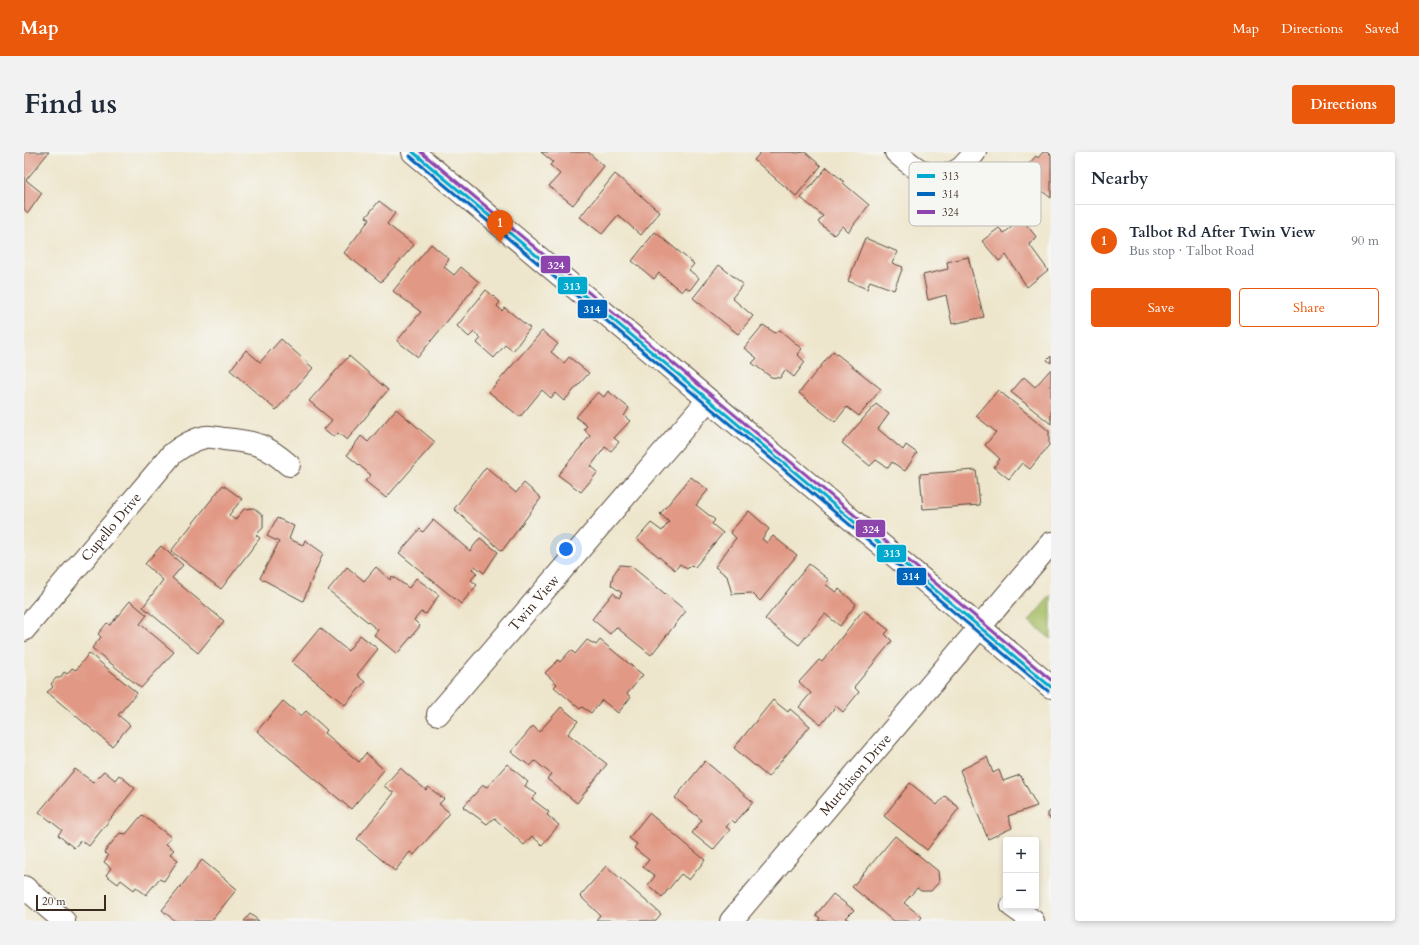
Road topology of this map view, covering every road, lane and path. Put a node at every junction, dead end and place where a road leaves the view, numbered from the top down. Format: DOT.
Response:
graph roads {
  1 [pos="413,152"];
  2 [pos="896,152"];
  3 [pos="975,152"];
  4 [pos="967,162"];
  5 [pos="909,163"];
  6 [pos="708,400"];
  7 [pos="289,465"];
  8 [pos="1051,543"];
  9 [pos="980,627"];
  10 [pos="24,630"];
  11 [pos="1051,687"];
  12 [pos="438,714"];
  13 [pos="24,887"];
  14 [pos="1016,909"];
  15 [pos="64,921"];
  16 [pos="730,921"];
  17 [pos="1033,921"];
  1 -- 6 [label="street"];
  2 -- 5 [label="street"];
  3 -- 4 [label="street"];
  6 -- 9 [label="street"];
  6 -- 12 [label="street, Twin View"];
  7 -- 10 [label="street, Cupello Drive"];
  8 -- 9 [label="street, Murchison Drive"];
  9 -- 11 [label="street"];
  9 -- 16 [label="street, Murchison Drive"];
  13 -- 15 [label="street"];
  14 -- 17 [label="street"];
}
